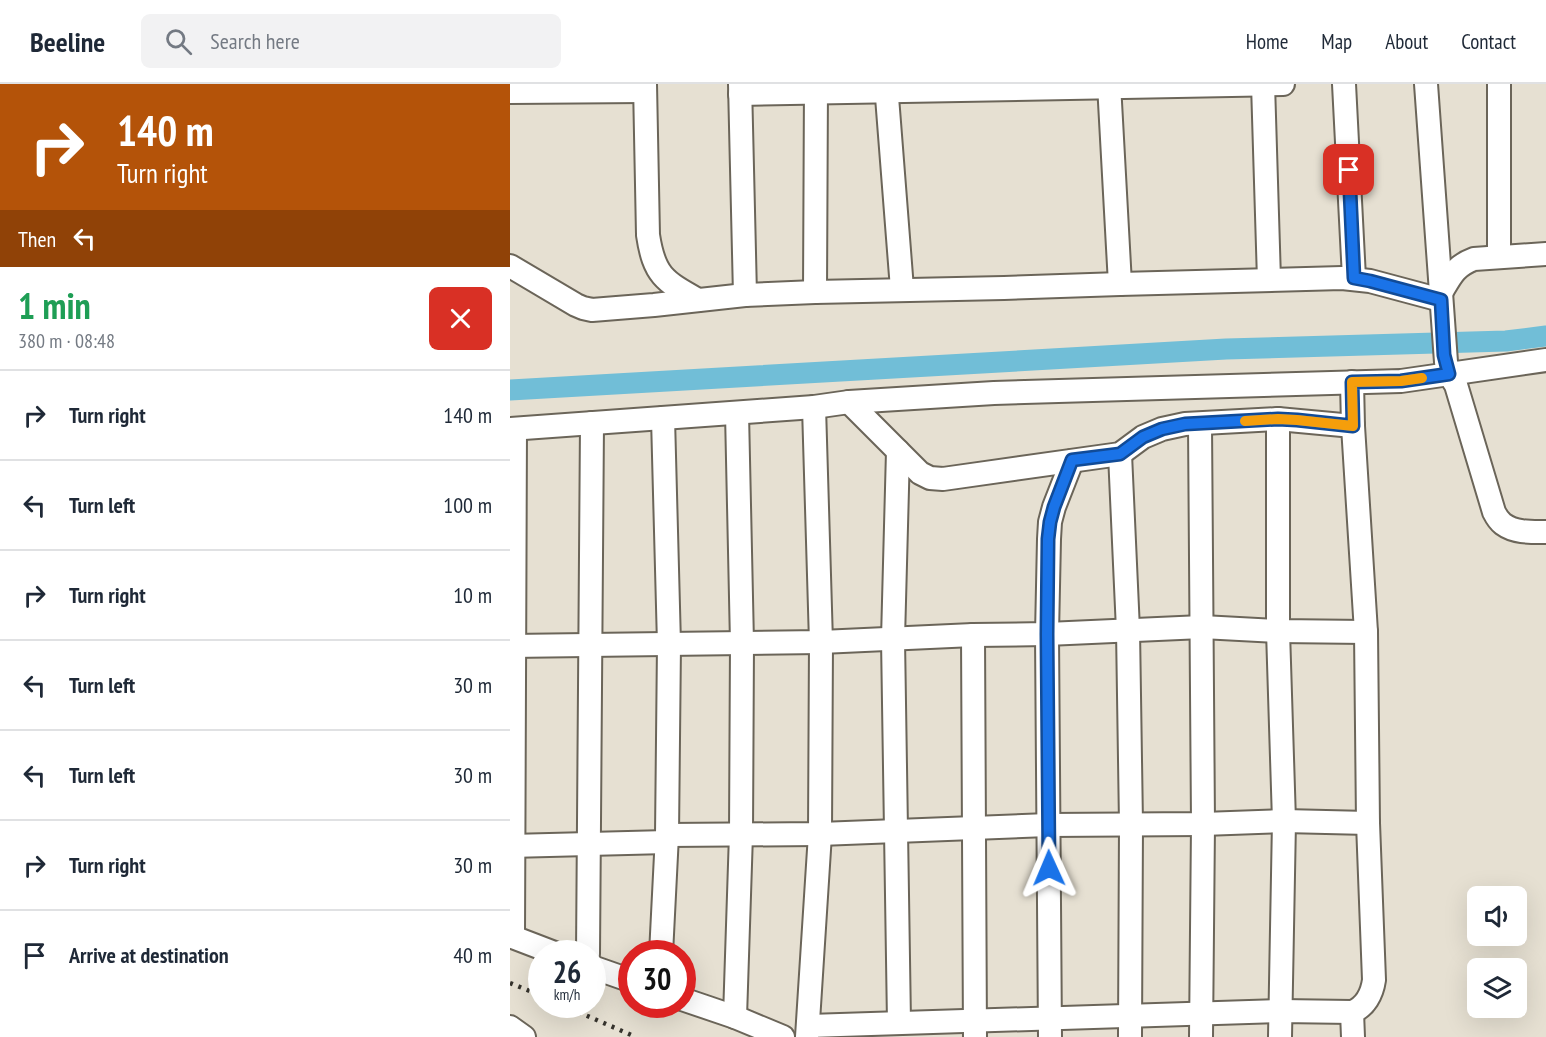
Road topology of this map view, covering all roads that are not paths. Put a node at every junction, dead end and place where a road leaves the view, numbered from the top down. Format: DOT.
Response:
graph roads {
  1 [pos="1263,84"];
  2 [pos="1283,84"];
  3 [pos="1344,84"];
  4 [pos="1425,84"];
  5 [pos="1499,84"];
  6 [pos="1109,85"];
  7 [pos="1188,85"];
  8 [pos="1043,86"];
  9 [pos="962,87"];
  10 [pos="578,88"];
  11 [pos="645,88"];
  12 [pos="816,88"];
  13 [pos="886,88"];
  14 [pos="740,89"];
  15 [pos="510,93"];
  16 [pos="1546,254"];
  17 [pos="1499,258"];
  18 [pos="510,266"];
  19 [pos="1354,278"];
  20 [pos="1269,280"];
  21 [pos="1120,284"];
  22 [pos="902,289"];
  23 [pos="815,292"];
  24 [pos="745,295"];
  25 [pos="698,300"];
  26 [pos="1441,301"];
  27 [pos="1546,360"];
  28 [pos="1447,364"];
  29 [pos="1352,382"];
  30 [pos="849,402"];
  31 [pos="814,407"];
  32 [pos="737,413"];
  33 [pos="663,418"];
  34 [pos="1278,419"];
  35 [pos="592,423"];
  36 [pos="1200,424"];
  37 [pos="1353,426"];
  38 [pos="513,429"];
  39 [pos="898,451"];
  40 [pos="1120,454"];
  41 [pos="1072,460"];
  42 [pos="1546,532"];
  43 [pos="1202,627"];
  44 [pos="1128,630"];
  45 [pos="1278,631"];
  46 [pos="1366,632"];
  47 [pos="1047,634"];
  48 [pos="973,635"];
  49 [pos="893,639"];
  50 [pos="821,642"];
  51 [pos="742,643"];
  52 [pos="669,644"];
  53 [pos="591,645"];
  54 [pos="512,646"];
  55 [pos="1284,821"];
  56 [pos="1368,822"];
  57 [pos="1131,824"];
  58 [pos="1203,824"];
  59 [pos="1048,825"];
  60 [pos="974,827"];
  61 [pos="896,831"];
  62 [pos="741,834"];
  63 [pos="820,834"];
  64 [pos="667,839"];
  65 [pos="589,843"];
  66 [pos="511,846"];
  67 [pos="511,937"];
  68 [pos="588,940"];
  69 [pos="662,940"];
  70 [pos="528,943"];
  71 [pos="696,1004"];
  72 [pos="1281,1011"];
  73 [pos="1352,1012"];
  74 [pos="1202,1014"];
  75 [pos="735,1017"];
  76 [pos="899,1022"];
  77 [pos="1130,1026"];
  78 [pos="510,1027"];
  79 [pos="976,1028"];
  80 [pos="1050,1028"];
  81 [pos="808,1031"];
  82 [pos="524,1037"];
  83 [pos="783,1037"];
  84 [pos="1201,1037"];
  85 [pos="1280,1037"];
  86 [pos="1353,1037"];
  1 -- 2 [label="street"];
  1 -- 7 [label="street"];
  1 -- 20 [label="street"];
  3 -- 19 [label="street"];
  4 -- 26 [label="street"];
  5 -- 17 [label="street"];
  6 -- 7 [label="street"];
  6 -- 8 [label="street"];
  6 -- 21 [label="street"];
  8 -- 9 [label="street"];
  9 -- 13 [label="street"];
  10 -- 11 [label="street"];
  10 -- 15 [label="street"];
  11 -- 25 [label="street"];
  12 -- 13 [label="street"];
  12 -- 14 [label="street"];
  12 -- 23 [label="street"];
  13 -- 22 [label="street"];
  14 -- 24 [label="street"];
  16 -- 17 [label="street"];
  17 -- 26 [label="street"];
  18 -- 25 [label="street"];
  19 -- 20 [label="street"];
  19 -- 26 [label="street"];
  20 -- 21 [label="street"];
  21 -- 22 [label="street"];
  22 -- 23 [label="street"];
  23 -- 24 [label="street"];
  24 -- 25 [label="street"];
  26 -- 28 [label="street"];
  27 -- 28 [label="street"];
  28 -- 29 [label="street"];
  28 -- 42 [label="street"];
  29 -- 30 [label="street"];
  29 -- 37 [label="street"];
  30 -- 31 [label="street"];
  30 -- 39 [label="street"];
  31 -- 32 [label="street"];
  31 -- 50 [label="street"];
  32 -- 33 [label="street"];
  32 -- 51 [label="street"];
  33 -- 35 [label="street"];
  33 -- 52 [label="street"];
  34 -- 36 [label="street"];
  34 -- 37 [label="street"];
  34 -- 45 [label="street"];
  35 -- 38 [label="street"];
  35 -- 53 [label="street"];
  36 -- 40 [label="street"];
  36 -- 43 [label="street"];
  37 -- 46 [label="street"];
  38 -- 54 [label="street"];
  39 -- 41 [label="street"];
  39 -- 49 [label="street"];
  40 -- 41 [label="street"];
  40 -- 44 [label="street"];
  41 -- 47 [label="street"];
  43 -- 44 [label="street"];
  43 -- 45 [label="street"];
  43 -- 58 [label="street"];
  44 -- 47 [label="street"];
  44 -- 57 [label="street"];
  45 -- 46 [label="street"];
  45 -- 55 [label="street"];
  46 -- 56 [label="street"];
  47 -- 48 [label="street"];
  47 -- 59 [label="street"];
  48 -- 49 [label="street"];
  48 -- 60 [label="street"];
  49 -- 50 [label="street"];
  49 -- 61 [label="street"];
  50 -- 51 [label="street"];
  50 -- 63 [label="street"];
  51 -- 52 [label="street"];
  51 -- 62 [label="street"];
  52 -- 53 [label="street"];
  52 -- 64 [label="street"];
  53 -- 54 [label="street"];
  53 -- 65 [label="street"];
  54 -- 66 [label="street"];
  55 -- 56 [label="street"];
  55 -- 58 [label="street"];
  55 -- 72 [label="street"];
  56 -- 73 [label="street"];
  57 -- 58 [label="street"];
  57 -- 59 [label="street"];
  57 -- 77 [label="street"];
  58 -- 74 [label="street"];
  59 -- 60 [label="street"];
  59 -- 80 [label="street"];
  60 -- 61 [label="street"];
  60 -- 79 [label="street"];
  61 -- 63 [label="street"];
  61 -- 76 [label="street"];
  62 -- 63 [label="street"];
  62 -- 64 [label="street"];
  62 -- 75 [label="street"];
  63 -- 81 [label="street"];
  64 -- 65 [label="street"];
  64 -- 69 [label="street"];
  65 -- 66 [label="street"];
  65 -- 68 [label="street"];
  66 -- 67 [label="street"];
  67 -- 70 [label="street"];
  71 -- 75 [label="street"];
  72 -- 73 [label="street"];
  72 -- 74 [label="street"];
  72 -- 85 [label="street"];
  73 -- 86 [label="street"];
  74 -- 77 [label="street"];
  74 -- 84 [label="street"];
  75 -- 83 [label="street"];
  76 -- 79 [label="street"];
  76 -- 81 [label="street"];
  77 -- 80 [label="street"];
  78 -- 82 [label="street"];
  79 -- 80 [label="street"];
}
